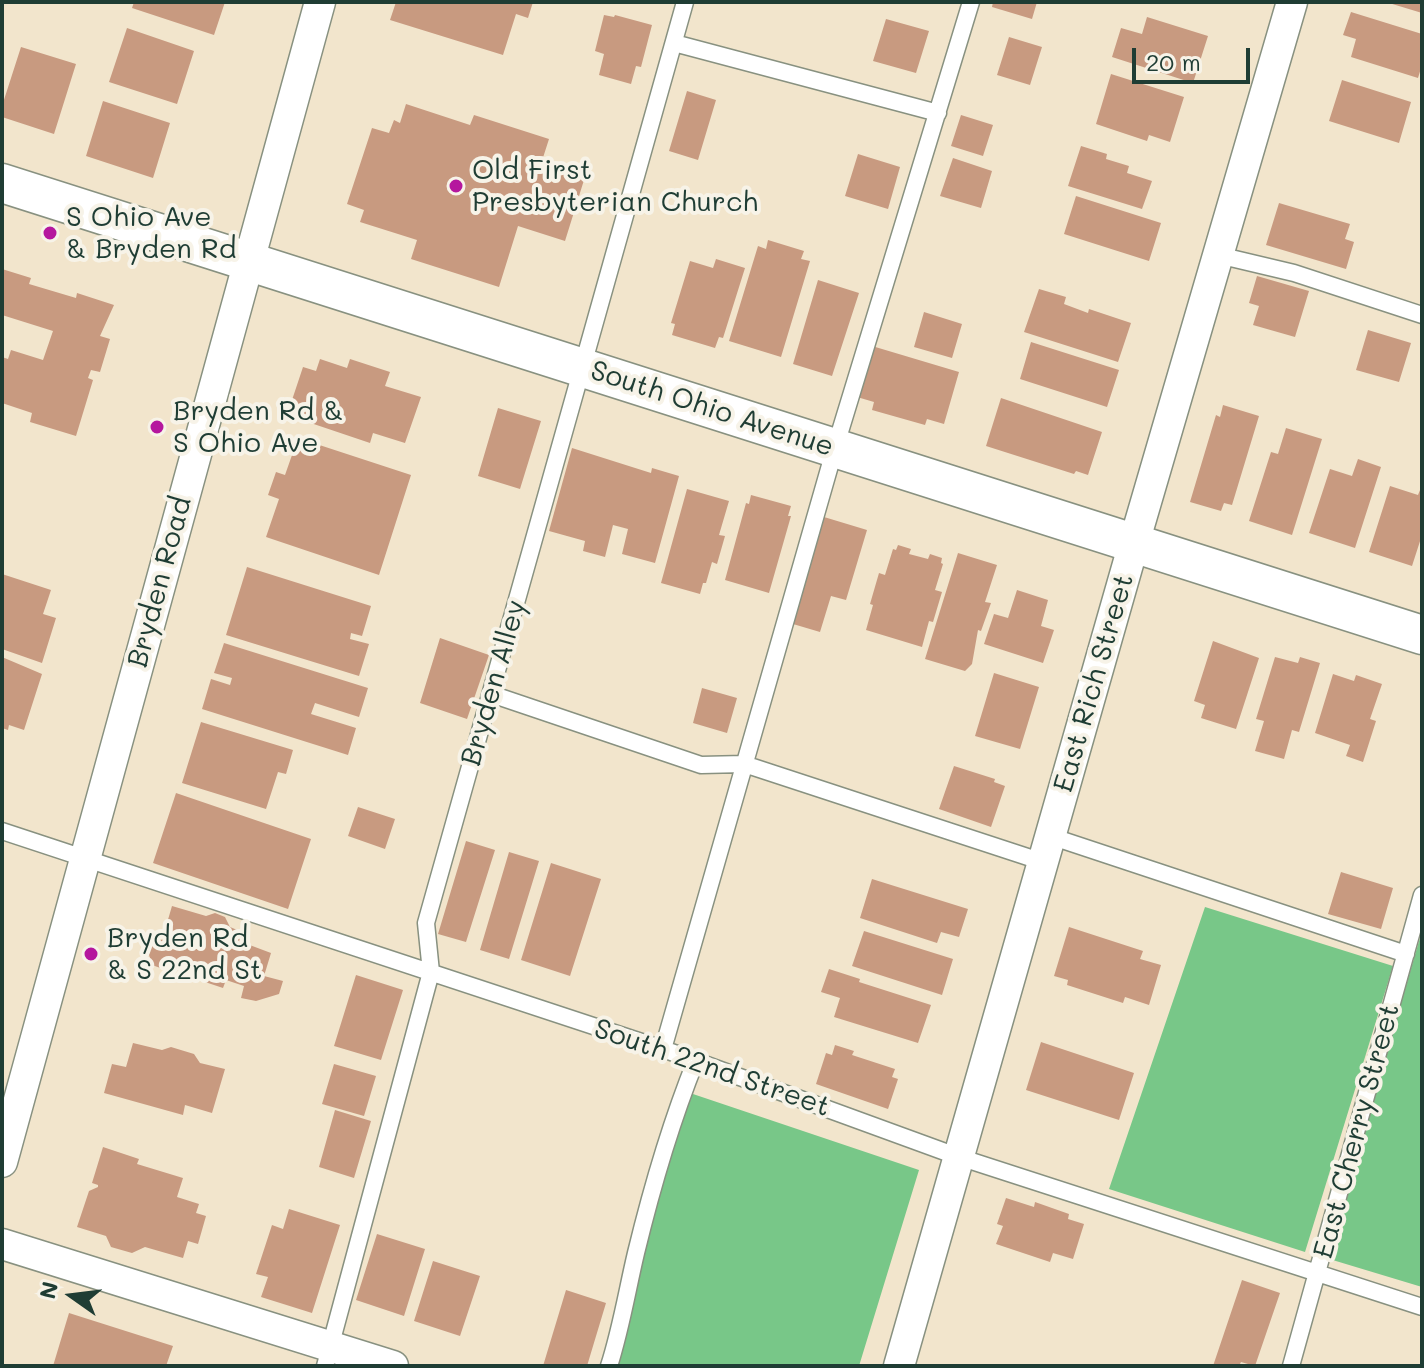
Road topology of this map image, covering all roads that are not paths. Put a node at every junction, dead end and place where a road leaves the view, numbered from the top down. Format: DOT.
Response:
graph roads {
  1 [pos="320,2"];
  2 [pos="685,2"];
  3 [pos="971,2"];
  4 [pos="1292,2"];
  5 [pos="674,43"];
  6 [pos="938,113"];
  7 [pos="2,183"];
  8 [pos="1218,255"];
  9 [pos="248,262"];
  10 [pos="1422,315"];
  11 [pos="584,368"];
  12 [pos="835,448"];
  13 [pos="1134,543"];
  14 [pos="1422,635"];
  15 [pos="491,694"];
  16 [pos="744,764"];
  17 [pos="2,831"];
  18 [pos="1046,849"];
  19 [pos="84,858"];
  20 [pos="1422,895"];
  21 [pos="1406,954"];
  22 [pos="431,972"];
  23 [pos="663,1049"];
  24 [pos="696,1060"];
  25 [pos="959,1157"];
  26 [pos="2,1162"];
  27 [pos="2,1244"];
  28 [pos="1317,1273"];
  29 [pos="1422,1307"];
  30 [pos="328,1356"];
  31 [pos="393,1366"];
  32 [pos="609,1366"];
  33 [pos="899,1366"];
  34 [pos="1291,1366"];
  1 -- 9 [label="street, Bryden Road"];
  2 -- 5 [label="lane, Bryden Alley"];
  3 -- 6 [label="lane"];
  4 -- 8 [label="street, East Rich Street"];
  5 -- 6 [label="lane"];
  5 -- 11 [label="lane, Bryden Alley"];
  6 -- 12 [label="lane"];
  7 -- 9 [label="street, South Ohio Avenue"];
  8 -- 10 [label="lane"];
  8 -- 13 [label="street, East Rich Street"];
  9 -- 11 [label="street, South Ohio Avenue"];
  9 -- 19 [label="street, Bryden Road"];
  11 -- 12 [label="street, South Ohio Avenue"];
  11 -- 15 [label="lane, Bryden Alley"];
  12 -- 13 [label="street, South Ohio Avenue"];
  12 -- 16 [label="lane"];
  13 -- 14 [label="street, South Ohio Avenue"];
  13 -- 18 [label="street, East Rich Street"];
  15 -- 16 [label="lane"];
  15 -- 22 [label="lane, Bryden Alley"];
  16 -- 18 [label="lane"];
  16 -- 23 [label="lane"];
  17 -- 19 [label="lane, South 22nd Street"];
  18 -- 21 [label="lane"];
  18 -- 25 [label="street, East Rich Street"];
  19 -- 22 [label="lane, South 22nd Street"];
  19 -- 26 [label="street, Bryden Road"];
  20 -- 21 [label="lane, East Cherry Street"];
  21 -- 28 [label="lane, East Cherry Street"];
  22 -- 23 [label="lane, South 22nd Street"];
  22 -- 30 [label="lane, Bryden Alley"];
  23 -- 24 [label="lane, South 22nd Street"];
  24 -- 25 [label="lane, South 22nd Street"];
  24 -- 32 [label="lane"];
  25 -- 28 [label="lane, South 22nd Street"];
  25 -- 33 [label="street, East Rich Street"];
  27 -- 30 [label="street"];
  28 -- 29 [label="lane, South 22nd Street"];
  28 -- 34 [label="lane, East Cherry Street"];
  30 -- 31 [label="street"];
}
